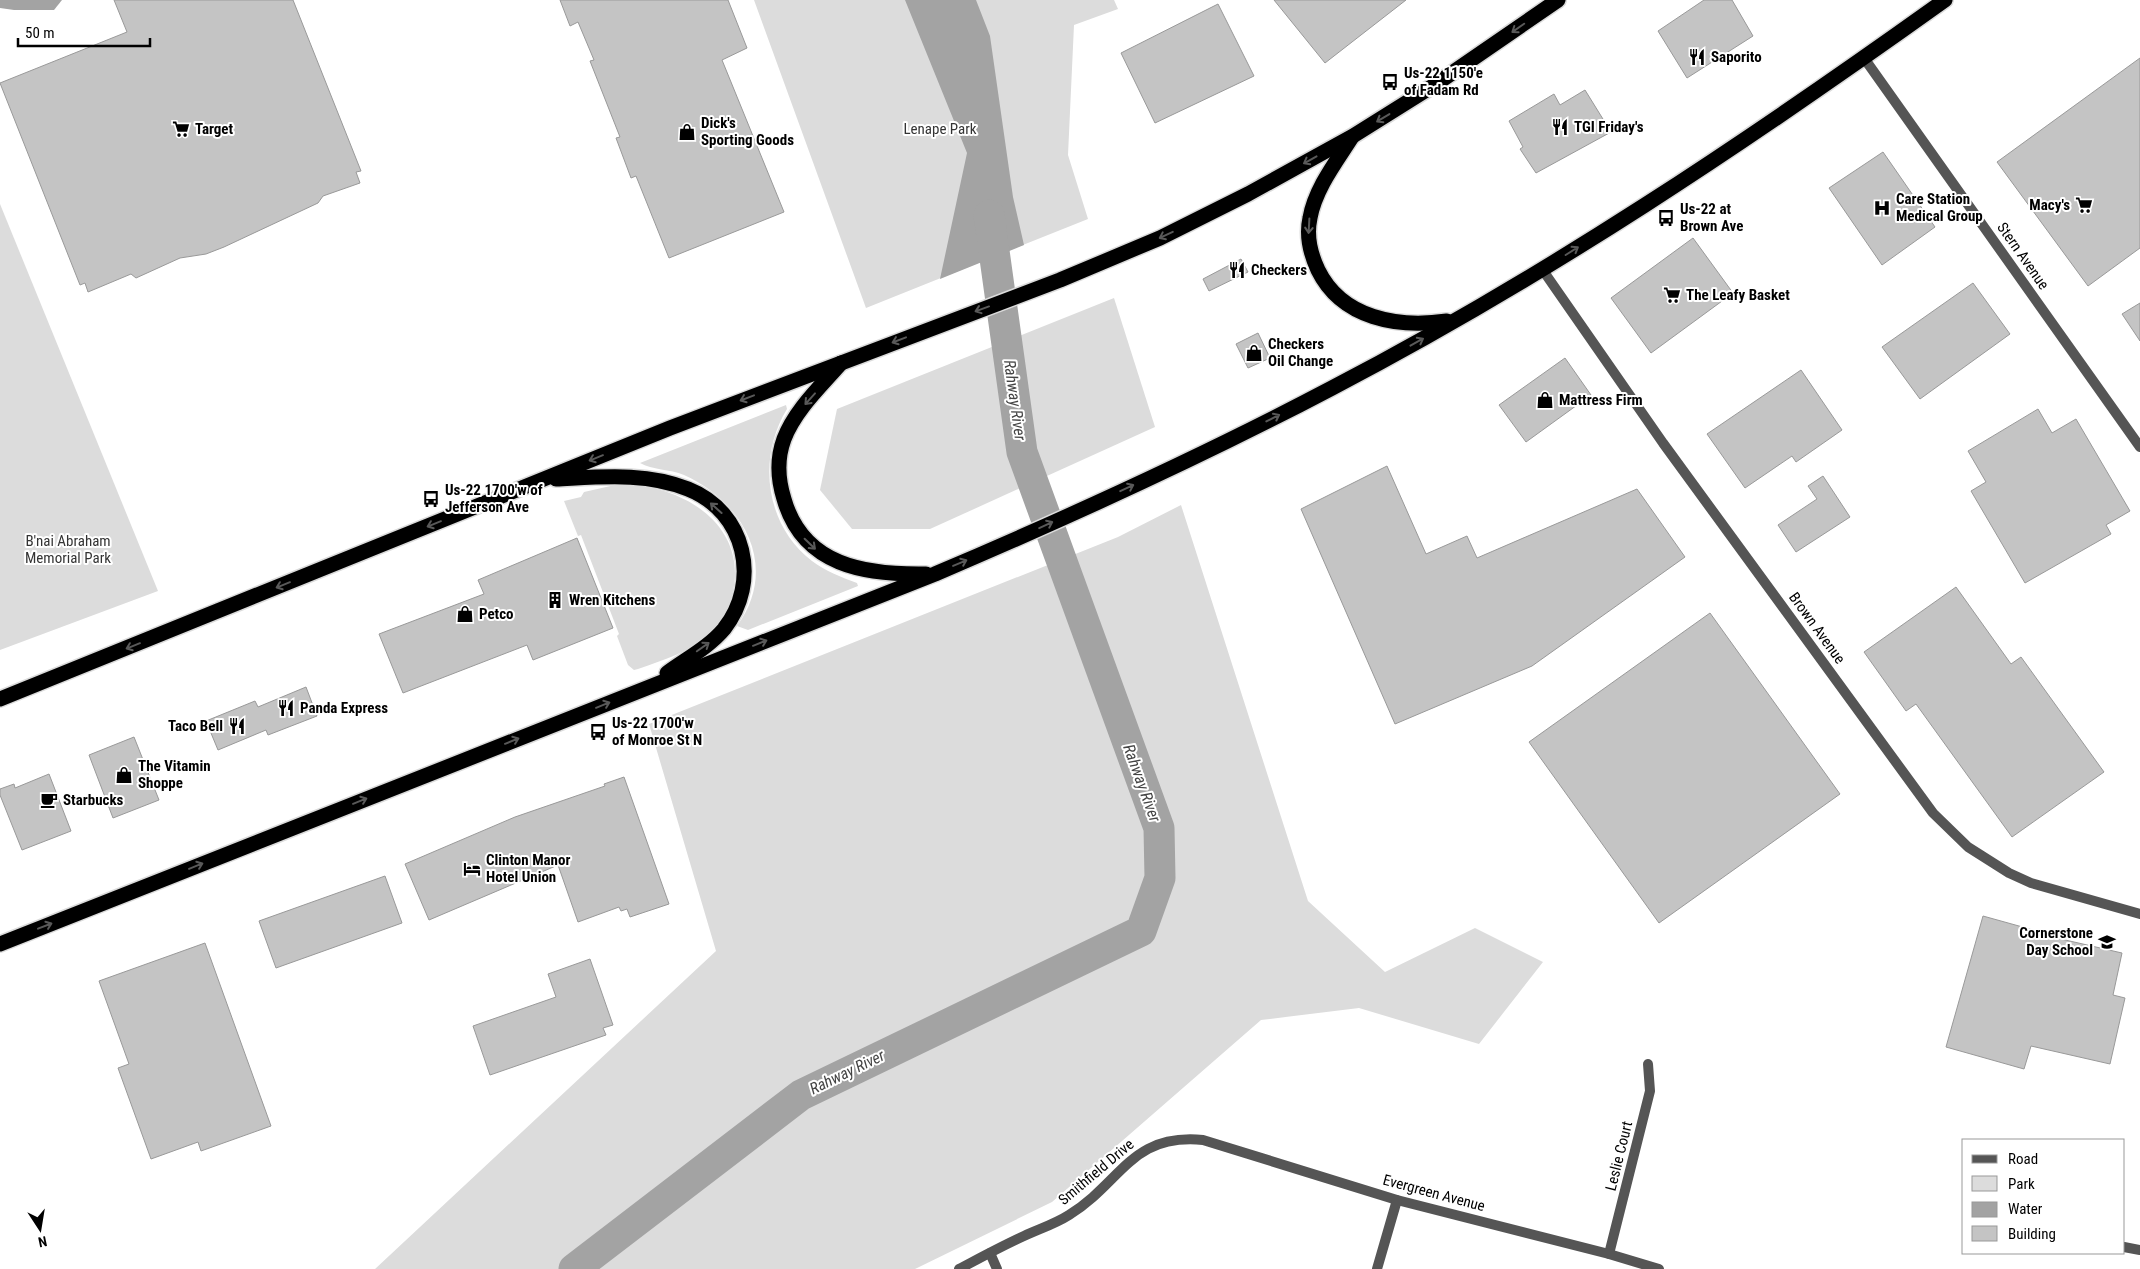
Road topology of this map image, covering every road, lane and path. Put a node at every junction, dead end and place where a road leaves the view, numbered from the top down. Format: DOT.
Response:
graph roads {
  1 [pos="1558,0"];
  2 [pos="1945,0"];
  3 [pos="1864,58"];
  4 [pos="1353,136"];
  5 [pos="1542,269"];
  6 [pos="1454,320"];
  7 [pos="842,362"];
  8 [pos="2140,447"];
  9 [pos="544,480"];
  10 [pos="935,574"];
  11 [pos="650,686"];
  12 [pos="0,699"];
  13 [pos="2140,914"];
  14 [pos="0,944"];
  15 [pos="1648,1064"];
  16 [pos="1203,1140"];
  17 [pos="1397,1200"];
  18 [pos="2125,1247"];
  19 [pos="2140,1250"];
  20 [pos="990,1253"];
  21 [pos="1609,1254"];
  22 [pos="959,1269"];
  23 [pos="997,1269"];
  24 [pos="1377,1269"];
  25 [pos="1659,1269"];
  1 -- 4 [label="highway, one-way"];
  2 -- 3 [label="highway"];
  5 -- 3 [label="highway, one-way"];
  3 -- 8 [label="street, Stern Avenue"];
  4 -- 6 [label="highway, one-way"];
  4 -- 7 [label="highway, one-way"];
  5 -- 6 [label="highway"];
  5 -- 13 [label="street, Brown Avenue"];
  10 -- 6 [label="highway, one-way"];
  7 -- 9 [label="highway, one-way"];
  7 -- 10 [label="highway, one-way"];
  11 -- 9 [label="highway, one-way"];
  9 -- 12 [label="highway, one-way"];
  11 -- 10 [label="highway, one-way"];
  14 -- 11 [label="highway, one-way"];
  15 -- 21 [label="street, Leslie Court"];
  16 -- 17 [label="street, Evergreen Avenue"];
  16 -- 20 [label="street, Smithfield Drive"];
  17 -- 21 [label="street, Evergreen Avenue"];
  17 -- 24 [label="street"];
  18 -- 19 [label="street"];
  20 -- 22 [label="street, Smithfield Drive"];
  20 -- 23 [label="street"];
  21 -- 25 [label="street, Evergreen Avenue"];
}
